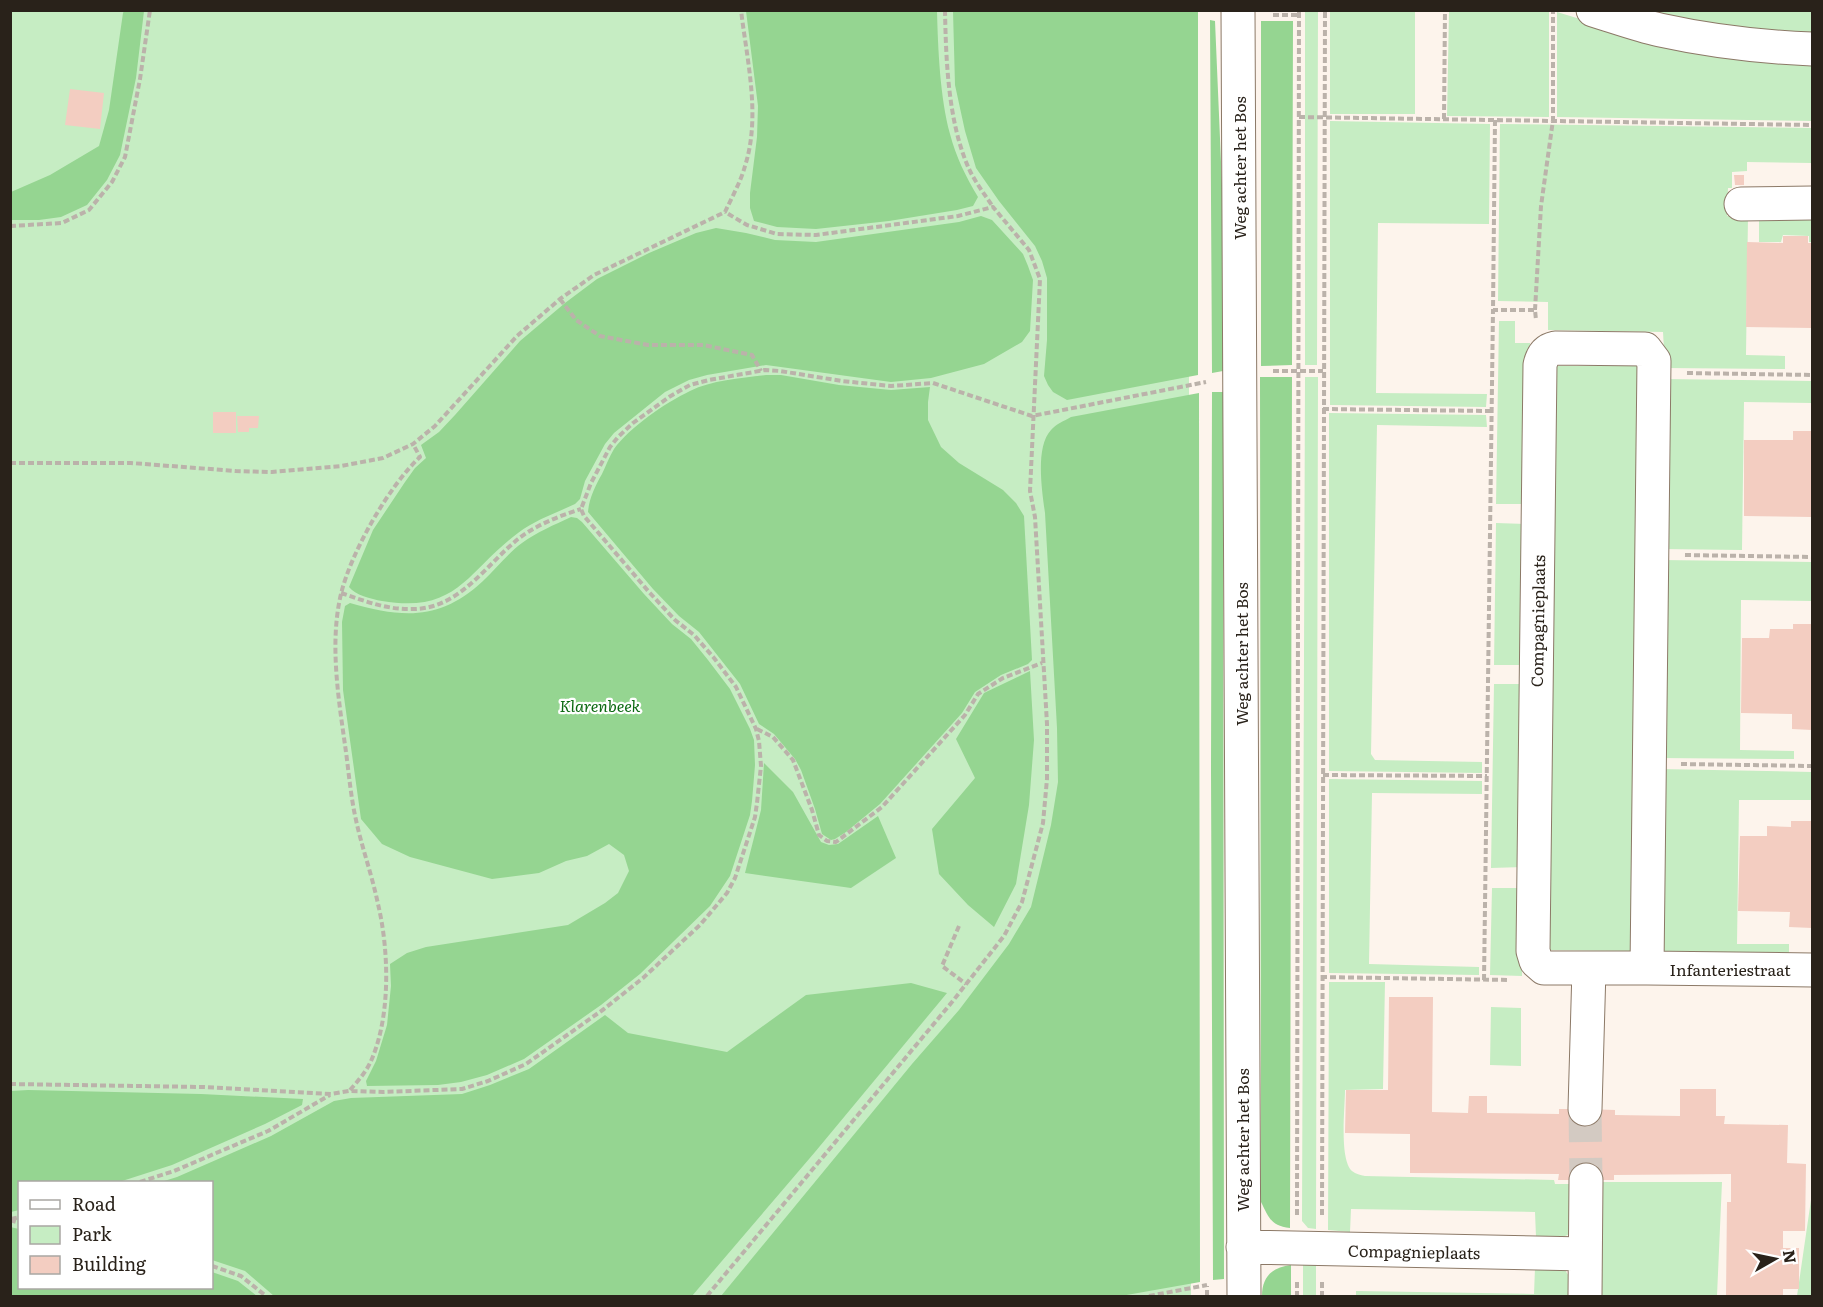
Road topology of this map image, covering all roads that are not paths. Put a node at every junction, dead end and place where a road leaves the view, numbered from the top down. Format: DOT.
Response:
graph roads {
  1 [pos="1238,10"];
  2 [pos="1593,10"];
  3 [pos="1812,49"];
  4 [pos="1812,203"];
  5 [pos="1741,204"];
  6 [pos="1647,968"];
  7 [pos="1589,969"];
  8 [pos="1812,970"];
  9 [pos="1585,1109"];
  10 [pos="1586,1180"];
  11 [pos="1243,1247"];
  12 [pos="1585,1254"];
  13 [pos="1244,1296"];
  14 [pos="1585,1296"];
  1 -- 11 [label="street, Weg achter het Bos"];
  2 -- 3 [label="street"];
  4 -- 5 [label="street"];
  6 -- 7 [label="street"];
  6 -- 7 [label="street, Compagnieplaats"];
  6 -- 8 [label="street, Infanteriestraat"];
  7 -- 9 [label="street"];
  10 -- 12 [label="street"];
  11 -- 12 [label="street, Compagnieplaats"];
  11 -- 13 [label="street, Weg achter het Bos"];
  12 -- 14 [label="street"];
}
